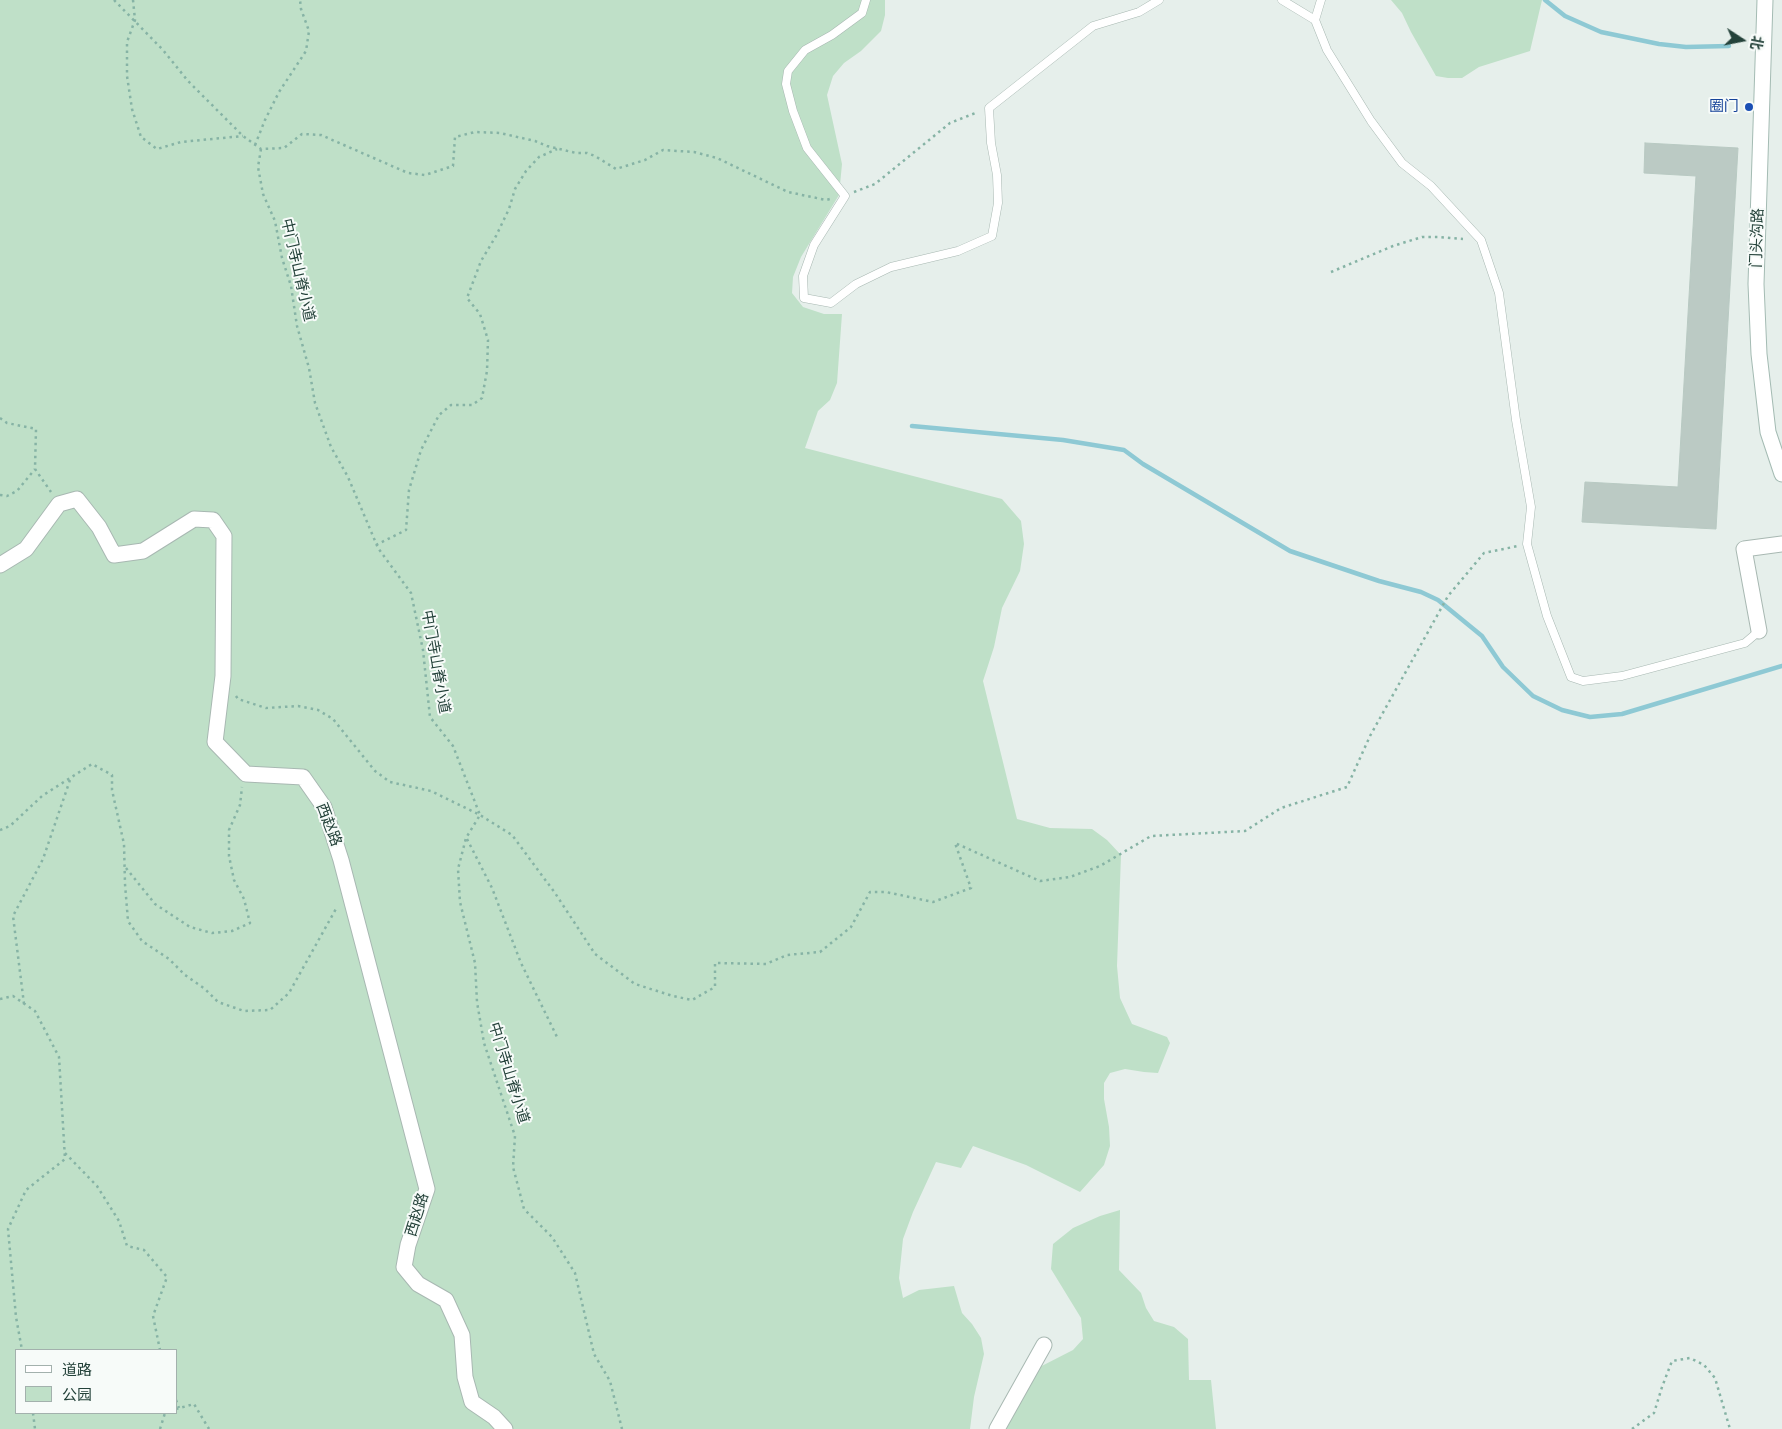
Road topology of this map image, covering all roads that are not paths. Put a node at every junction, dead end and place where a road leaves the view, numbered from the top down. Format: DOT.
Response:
graph roads {
  1 [pos="866,0"];
  2 [pos="1158,0"];
  3 [pos="1282,0"];
  4 [pos="1321,0"];
  5 [pos="1765,0"];
  6 [pos="1315,20"];
  7 [pos="1782,474"];
  8 [pos="1782,544"];
  9 [pos="0,566"];
  10 [pos="1759,631"];
  11 [pos="1044,1345"];
  12 [pos="505,1429"];
  13 [pos="997,1429"];
  1 -- 2 [label="lane"];
  3 -- 6 [label="lane"];
  4 -- 6 [label="lane"];
  5 -- 7 [label="street, 门头沟路"];
  6 -- 10 [label="lane"];
  8 -- 10 [label="street"];
  9 -- 12 [label="street, 西赵路"];
  11 -- 13 [label="street"];
}
